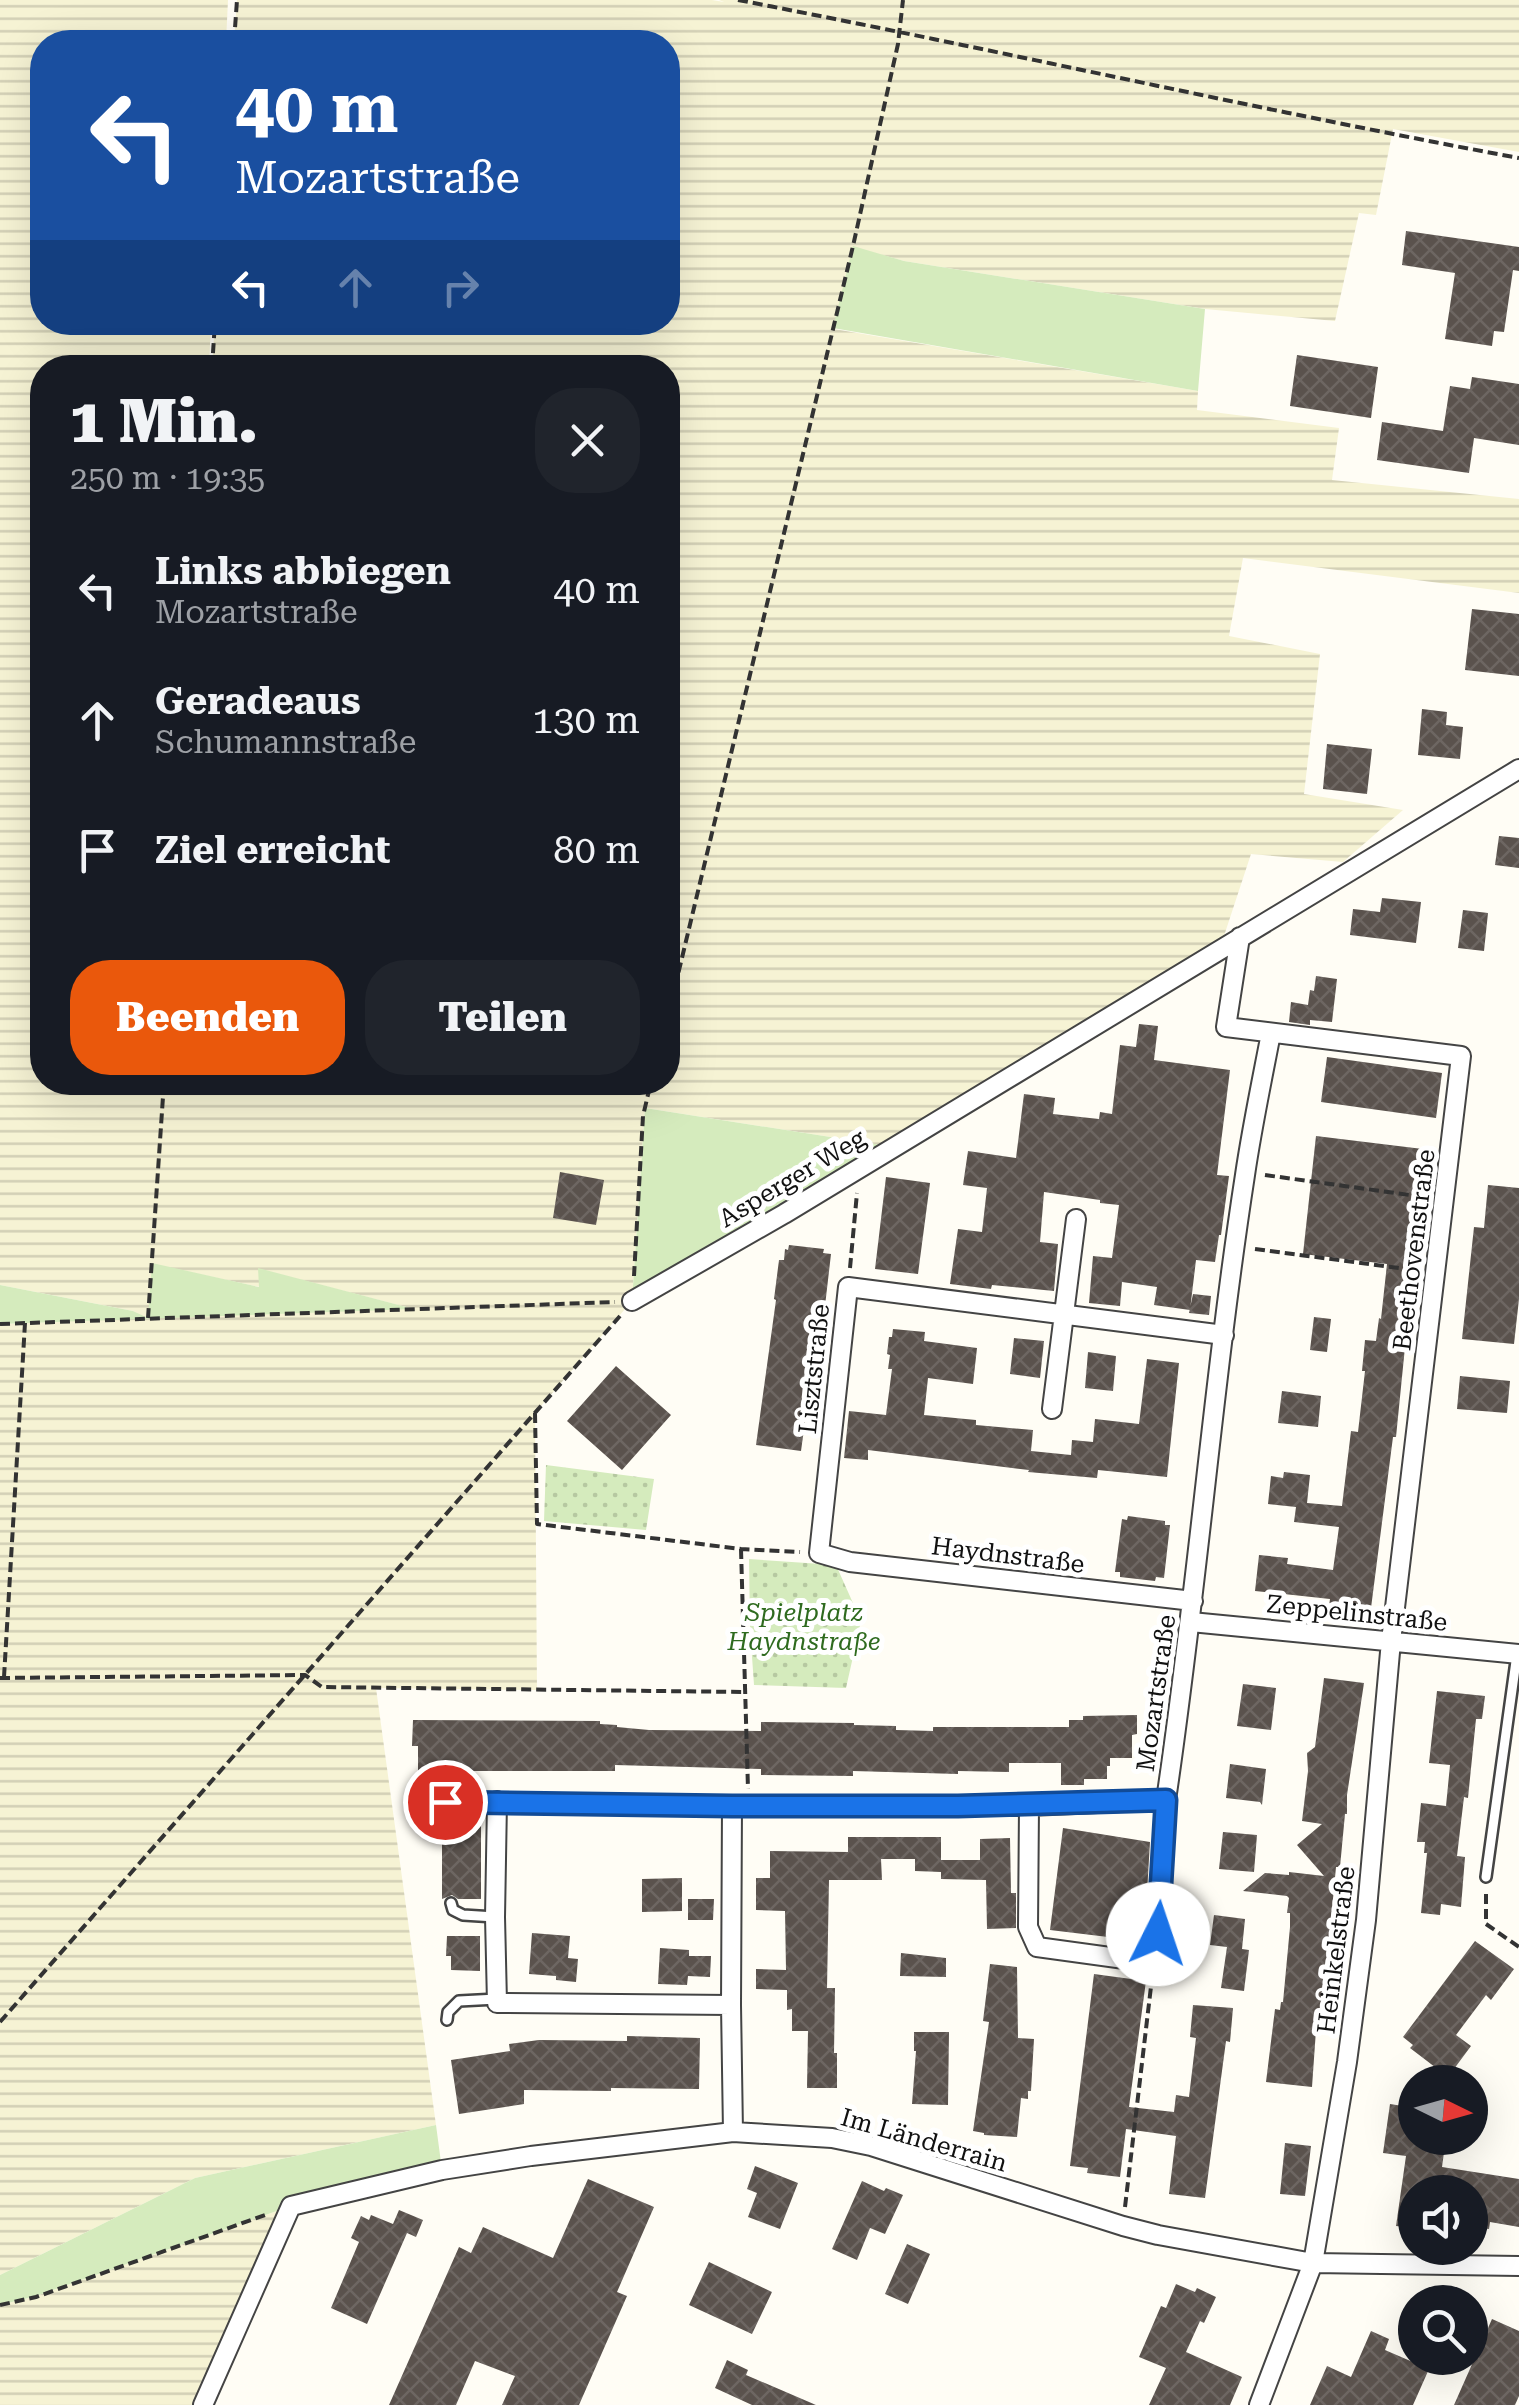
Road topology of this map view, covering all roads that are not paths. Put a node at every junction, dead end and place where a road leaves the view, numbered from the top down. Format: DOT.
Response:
graph roads {
  1 [pos="1519,769"];
  2 [pos="1240,937"];
  3 [pos="1271,1032"];
  4 [pos="1076,1219"];
  5 [pos="632,1301"];
  6 [pos="1064,1315"];
  7 [pos="1224,1335"];
  8 [pos="1052,1409"];
  9 [pos="819,1553"];
  10 [pos="1193,1601"];
  11 [pos="1191,1622"];
  12 [pos="1391,1641"];
  13 [pos="1518,1654"];
  14 [pos="1166,1800"];
  15 [pos="496,1801"];
  16 [pos="445,1802"];
  17 [pos="740,1806"];
  18 [pos="1029,1806"];
  19 [pos="1486,1877"];
  20 [pos="452,1903"];
  21 [pos="495,1917"];
  22 [pos="498,1999"];
  23 [pos="731,2005"];
  24 [pos="447,2020"];
  25 [pos="733,2132"];
  26 [pos="1313,2264"];
  27 [pos="1519,2266"];
  28 [pos="203,2405"];
  29 [pos="1259,2405"];
  1 -- 2 [label="street, Asperger Weg"];
  2 -- 3 [label="street"];
  2 -- 5 [label="street, Asperger Weg"];
  3 -- 7 [label="street, Mozartstraße"];
  3 -- 12 [label="street, Beethovenstraße"];
  4 -- 6 [label="street"];
  6 -- 7 [label="street, Lisztstraße"];
  6 -- 8 [label="street"];
  6 -- 9 [label="street, Lisztstraße"];
  7 -- 10 [label="street, Mozartstraße"];
  9 -- 10 [label="street, Haydnstraße"];
  10 -- 11 [label="street, Mozartstraße"];
  11 -- 12 [label="street, Zeppelinstraße"];
  11 -- 14 [label="street, Mozartstraße"];
  12 -- 13 [label="street, Zeppelinstraße"];
  12 -- 26 [label="street, Heinkelstraße"];
  13 -- 19 [label="lane, Zeppelinstraße"];
  14 -- 18 [label="street, Mozartstraße"];
  14 -- 18 [label="street"];
  15 -- 16 [label="street, Mozartstraße"];
  15 -- 17 [label="street, Mozartstraße"];
  15 -- 21 [label="street"];
  17 -- 18 [label="street, Mozartstraße"];
  17 -- 23 [label="street"];
  20 -- 21 [label="lane"];
  21 -- 22 [label="street"];
  22 -- 23 [label="street"];
  22 -- 24 [label="lane"];
  23 -- 25 [label="street"];
  25 -- 26 [label="street, Im Länderrain"];
  25 -- 28 [label="street, Im Länderrain"];
  26 -- 27 [label="street, Im Länderrain"];
  26 -- 29 [label="street, Heinkelstraße"];
}
